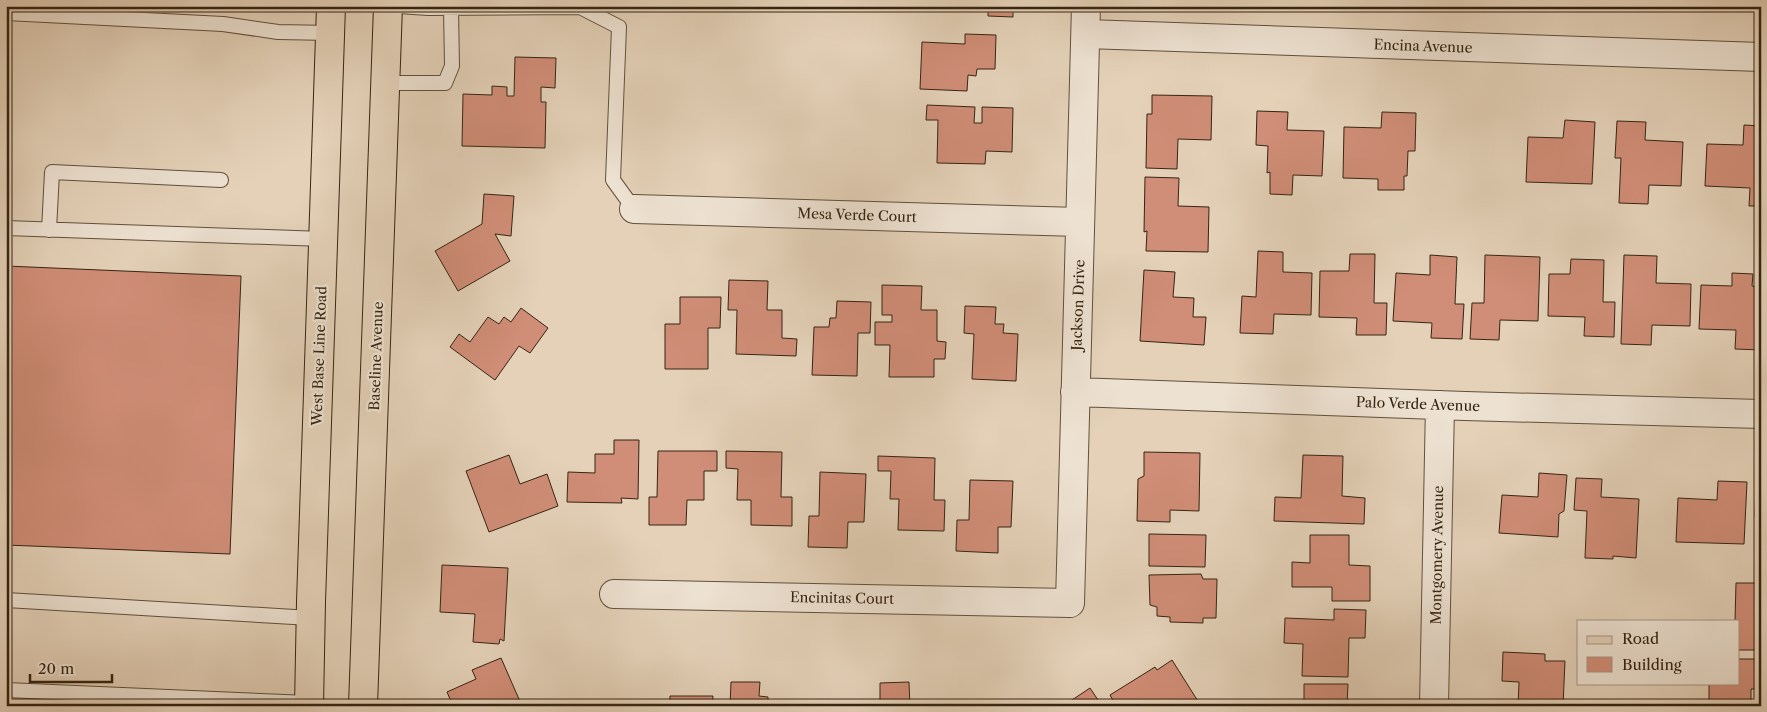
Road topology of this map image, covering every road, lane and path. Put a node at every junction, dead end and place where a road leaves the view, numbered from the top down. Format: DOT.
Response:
graph roads {
  1 [pos="332,6"];
  2 [pos="388,6"];
  3 [pos="399,6"];
  4 [pos="1086,6"];
  5 [pos="451,8"];
  6 [pos="6,13"];
  7 [pos="330,33"];
  8 [pos="1086,34"];
  9 [pos="1761,57"];
  10 [pos="386,83"];
  11 [pos="221,180"];
  12 [pos="634,209"];
  13 [pos="1080,222"];
  14 [pos="6,228"];
  15 [pos="49,230"];
  16 [pos="323,239"];
  17 [pos="1075,392"];
  18 [pos="1440,405"];
  19 [pos="1761,414"];
  20 [pos="614,594"];
  21 [pos="6,600"];
  22 [pos="1070,603"];
  23 [pos="311,618"];
  24 [pos="6,690"];
  25 [pos="309,704"];
  26 [pos="364,706"];
  27 [pos="1434,706"];
  1 -- 7 [label="main road, West Base Line Road"];
  2 -- 10 [label="main road, Baseline Avenue"];
  3 -- 5 [label="lane"];
  4 -- 8 [label="street, Jackson Drive"];
  5 -- 10 [label="lane"];
  5 -- 12 [label="lane"];
  6 -- 7 [label="lane"];
  7 -- 16 [label="main road, West Base Line Road"];
  8 -- 9 [label="street, Encina Avenue"];
  8 -- 13 [label="street, Jackson Drive"];
  10 -- 26 [label="main road, Baseline Avenue"];
  11 -- 15 [label="lane"];
  12 -- 13 [label="street, Mesa Verde Court"];
  13 -- 17 [label="street, Jackson Drive"];
  14 -- 15 [label="lane"];
  15 -- 16 [label="lane"];
  16 -- 23 [label="main road, West Base Line Road"];
  17 -- 18 [label="street, Palo Verde Avenue"];
  17 -- 22 [label="street, Jackson Drive"];
  18 -- 19 [label="street, Palo Verde Avenue"];
  18 -- 27 [label="street, Montgomery Avenue"];
  20 -- 22 [label="street, Encinitas Court"];
  21 -- 23 [label="lane"];
  23 -- 25 [label="main road, West Base Line Road"];
  24 -- 25 [label="lane"];
}
